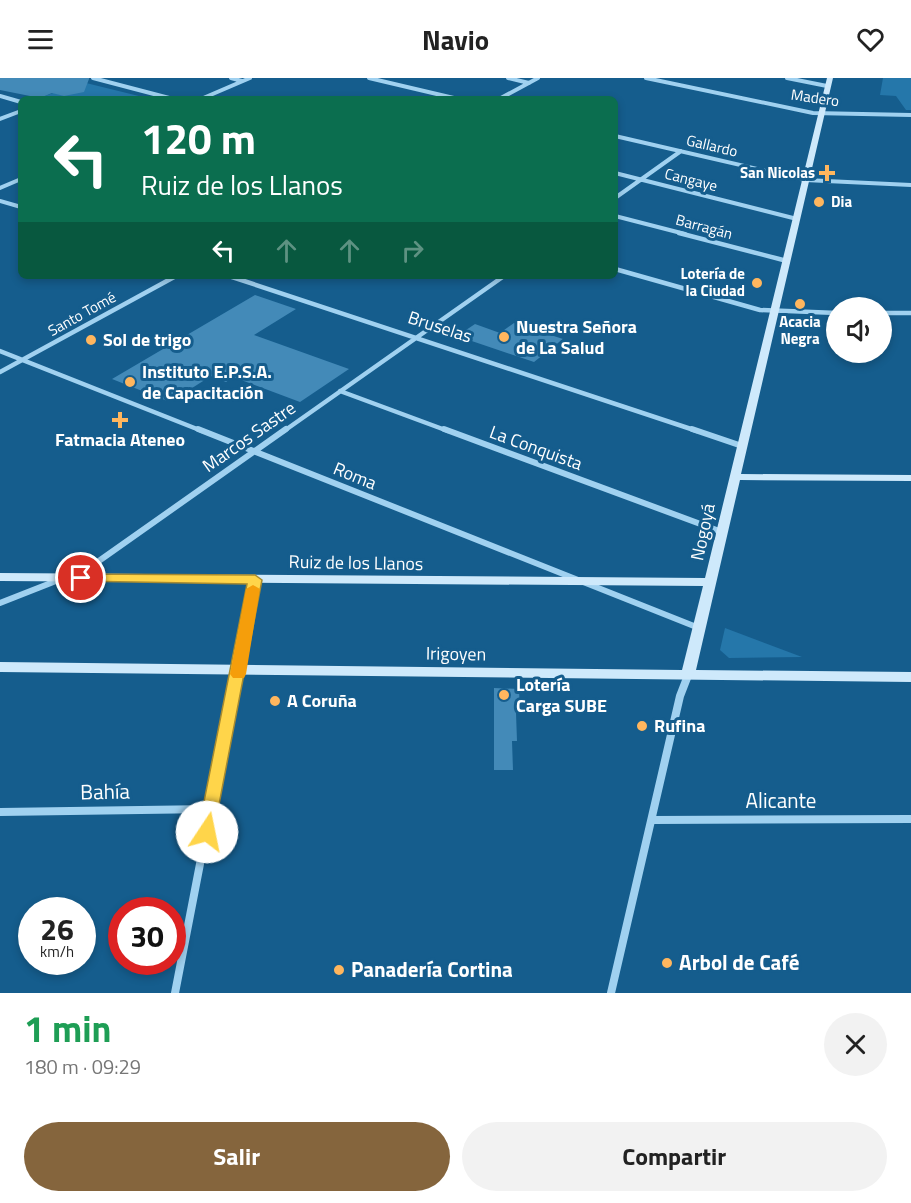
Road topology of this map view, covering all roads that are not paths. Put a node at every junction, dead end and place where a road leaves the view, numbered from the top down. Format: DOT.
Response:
graph roads {
  1 [pos="93,78"];
  2 [pos="231,78"];
  3 [pos="250,78"];
  4 [pos="369,78"];
  5 [pos="508,78"];
  6 [pos="538,78"];
  7 [pos="646,78"];
  8 [pos="787,78"];
  9 [pos="243,81"];
  10 [pos="829,82"];
  11 [pos="529,83"];
  12 [pos="0,96"];
  13 [pos="162,96"];
  14 [pos="208,96"];
  15 [pos="445,96"];
  16 [pos="505,96"];
  17 [pos="18,101"];
  18 [pos="18,112"];
  19 [pos="821,114"];
  20 [pos="911,115"];
  21 [pos="0,119"];
  22 [pos="618,137"];
  23 [pos="681,151"];
  24 [pos="618,174"];
  25 [pos="18,180"];
  26 [pos="640,180"];
  27 [pos="805,180"];
  28 [pos="911,185"];
  29 [pos="0,188"];
  30 [pos="618,196"];
  31 [pos="0,201"];
  32 [pos="18,206"];
  33 [pos="618,217"];
  34 [pos="797,219"];
  35 [pos="787,261"];
  36 [pos="618,270"];
  37 [pos="171,279"];
  38 [pos="238,279"];
  39 [pos="500,279"];
  40 [pos="773,312"];
  41 [pos="826,313"];
  42 [pos="892,313"];
  43 [pos="911,313"];
  44 [pos="416,338"];
  45 [pos="0,351"];
  46 [pos="23,360"];
  47 [pos="0,372"];
  48 [pos="340,391"];
  49 [pos="742,447"];
  50 [pos="254,452"];
  51 [pos="734,477"];
  52 [pos="911,478"];
  53 [pos="722,532"];
  54 [pos="0,577"];
  55 [pos="66,578"];
  56 [pos="255,580"];
  57 [pos="583,582"];
  58 [pos="711,582"];
  59 [pos="0,603"];
  60 [pos="699,628"];
  61 [pos="0,667"];
  62 [pos="239,670"];
  63 [pos="688,674"];
  64 [pos="911,677"];
  65 [pos="212,808"];
  66 [pos="0,812"];
  67 [pos="652,819"];
  68 [pos="911,819"];
  69 [pos="175,993"];
  70 [pos="611,993"];
  1 -- 13 [label="street"];
  2 -- 9 [label="street"];
  3 -- 9 [label="street"];
  4 -- 15 [label="street"];
  5 -- 11 [label="street"];
  6 -- 11 [label="street"];
  7 -- 19 [label="street, Madero"];
  8 -- 10 [label="street"];
  9 -- 14 [label="street"];
  10 -- 19 [label="street, Nogoyá"];
  11 -- 16 [label="street"];
  12 -- 17 [label="street"];
  18 -- 21 [label="street"];
  19 -- 20 [label="street, Madero"];
  19 -- 27 [label="street, Nogoyá"];
  22 -- 23 [label="street, Gallardo"];
  23 -- 26 [label="street"];
  23 -- 27 [label="street, Gallardo"];
  24 -- 26 [label="street, Cangaye"];
  25 -- 29 [label="street"];
  26 -- 30 [label="street"];
  26 -- 34 [label="street, Cangaye"];
  27 -- 28 [label="street, Gallardo"];
  27 -- 34 [label="street, Nogoyá"];
  31 -- 32 [label="street"];
  33 -- 35 [label="street, Barragán"];
  34 -- 35 [label="street, Nogoyá"];
  35 -- 40 [label="street, Nogoyá"];
  36 -- 40 [label="street"];
  37 -- 46 [label="street, Santo Tomé"];
  38 -- 44 [label="street, Bruselas"];
  39 -- 44 [label="street, Marcos Sastre"];
  40 -- 41 [label="street"];
  40 -- 49 [label="street, Nogoyá"];
  42 -- 43 [label="street"];
  44 -- 48 [label="street, Marcos Sastre"];
  44 -- 49 [label="street, Bruselas"];
  45 -- 46 [label="street, Roma"];
  46 -- 47 [label="street, Santo Tomé"];
  46 -- 50 [label="street, Roma"];
  48 -- 50 [label="street, Marcos Sastre"];
  48 -- 53 [label="street, La Conquista"];
  49 -- 51 [label="street, Nogoyá"];
  50 -- 55 [label="street, Marcos Sastre"];
  50 -- 57 [label="street, Roma"];
  51 -- 52 [label="street"];
  51 -- 53 [label="street, Nogoyá"];
  53 -- 58 [label="street, Nogoyá"];
  54 -- 55 [label="street, Ruiz de los Llanos"];
  55 -- 56 [label="street, Ruiz de los Llanos"];
  55 -- 59 [label="street, Marcos Sastre"];
  56 -- 57 [label="street, Ruiz de los Llanos"];
  56 -- 62 [label="street"];
  57 -- 58 [label="street, Ruiz de los Llanos"];
  57 -- 60 [label="street, Roma"];
  58 -- 60 [label="street, Nogoyá"];
  60 -- 63 [label="street, Nogoyá"];
  61 -- 62 [label="street, Irigoyen"];
  62 -- 63 [label="street, Irigoyen"];
  62 -- 65 [label="street"];
  63 -- 64 [label="street, Irigoyen"];
  63 -- 67 [label="street, Nogoyá"];
  65 -- 66 [label="street, Bahía"];
  65 -- 69 [label="street"];
  67 -- 68 [label="street, Alicante"];
  67 -- 70 [label="street, Nogoyá"];
}
